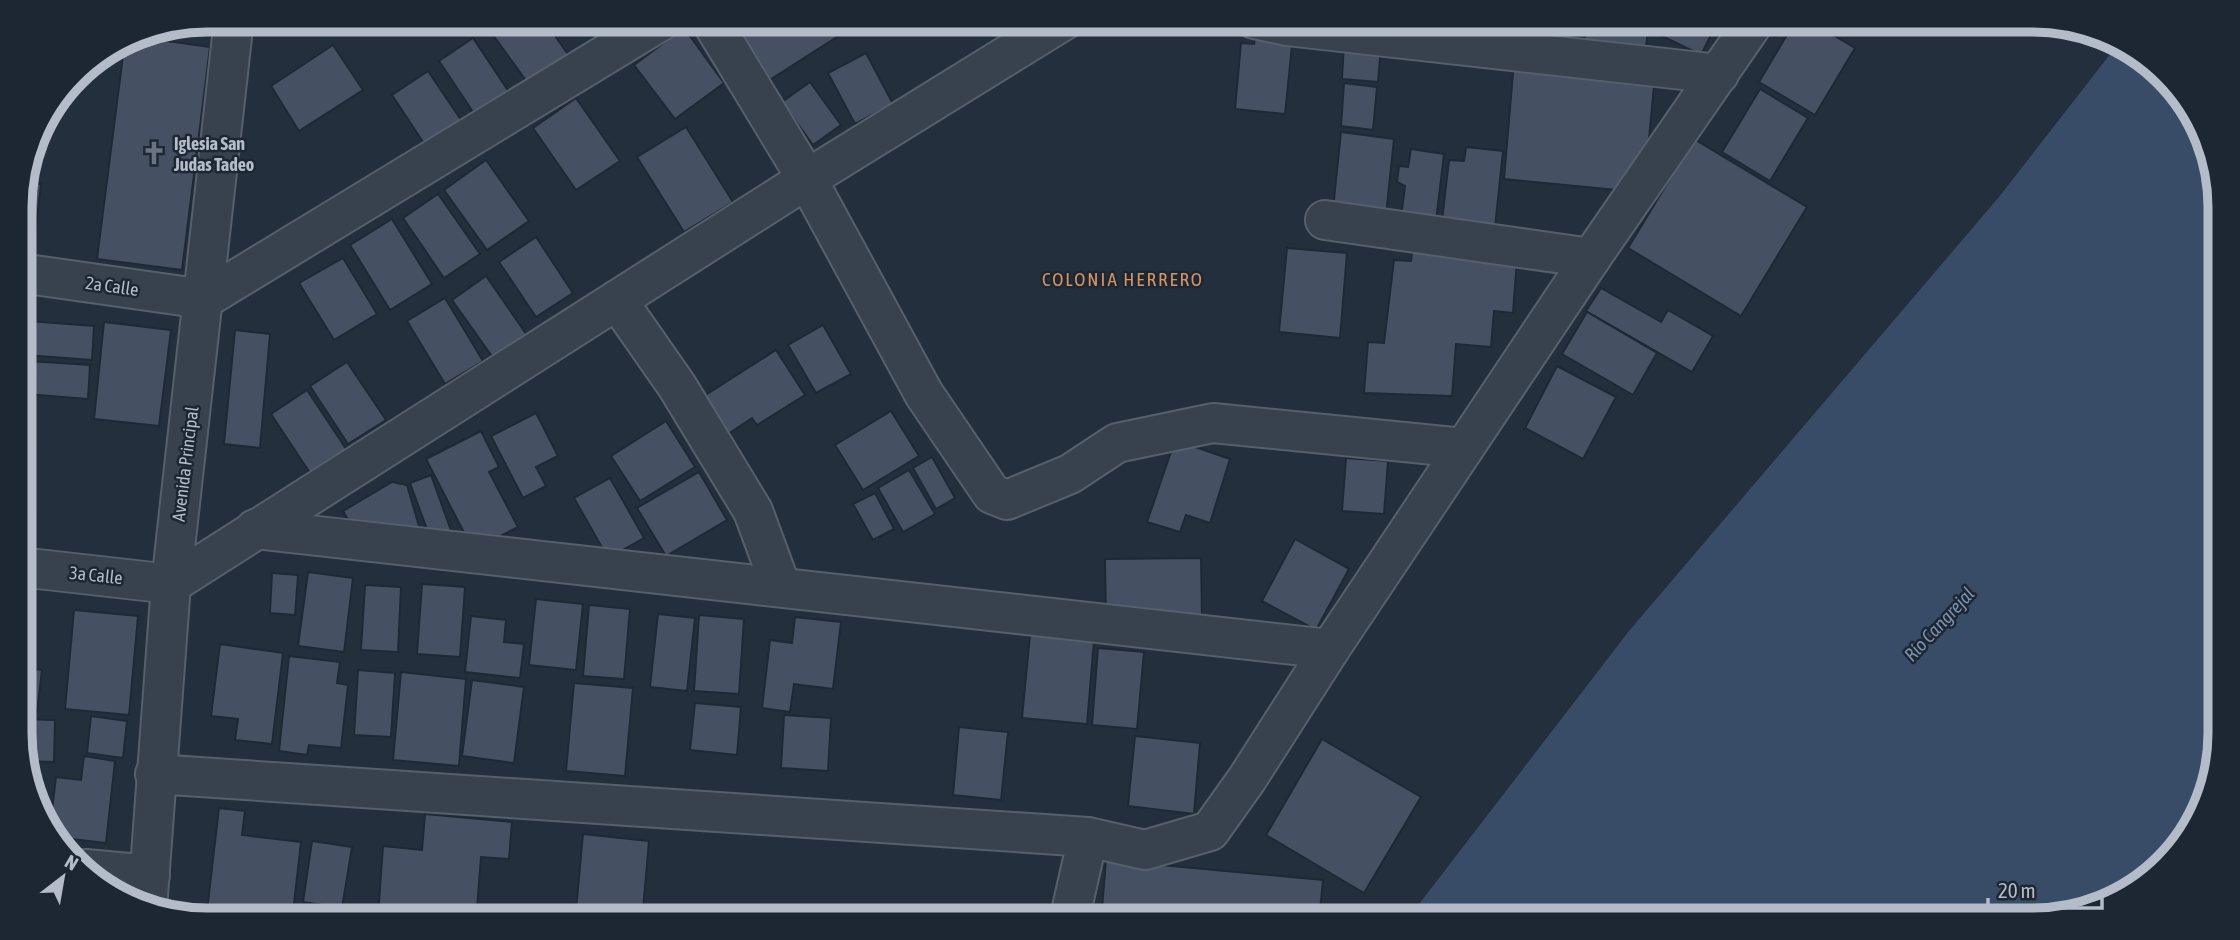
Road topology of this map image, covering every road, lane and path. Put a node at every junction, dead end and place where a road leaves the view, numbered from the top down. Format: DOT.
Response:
graph roads {
  1 [pos="233,32"];
  2 [pos="643,32"];
  3 [pos="718,32"];
  4 [pos="1045,32"];
  5 [pos="1341,32"];
  6 [pos="1747,32"];
  7 [pos="1719,74"];
  8 [pos="807,179"];
  9 [pos="1325,220"];
  10 [pos="1591,258"];
  11 [pos="32,275"];
  12 [pos="204,299"];
  13 [pos="617,299"];
  14 [pos="1464,448"];
  15 [pos="255,529"];
  16 [pos="32,567"];
  17 [pos="171,583"];
  18 [pos="780,587"];
  19 [pos="1330,649"];
  20 [pos="155,774"];
  21 [pos="1088,837"];
  22 [pos="107,877"];
  23 [pos="148,892"];
  24 [pos="1072,908"];
  1 -- 12 [label="street, Avenida Principal"];
  2 -- 12 [label="street"];
  3 -- 8 [label="street"];
  4 -- 8 [label="street"];
  5 -- 7 [label="street"];
  6 -- 7 [label="street"];
  7 -- 10 [label="street"];
  8 -- 13 [label="street"];
  8 -- 14 [label="street"];
  9 -- 10 [label="street"];
  10 -- 14 [label="street"];
  11 -- 12 [label="street, 2a Calle"];
  12 -- 17 [label="street, Avenida Principal"];
  13 -- 15 [label="street"];
  13 -- 18 [label="street"];
  14 -- 19 [label="street"];
  15 -- 17 [label="street"];
  15 -- 18 [label="street"];
  16 -- 17 [label="street, 3a Calle"];
  17 -- 20 [label="street, Avenida Principal"];
  18 -- 19 [label="street"];
  19 -- 21 [label="street"];
  20 -- 21 [label="street"];
  20 -- 23 [label="street, Avenida Principal"];
  21 -- 24 [label="street"];
  22 -- 23 [label="street"];
}
